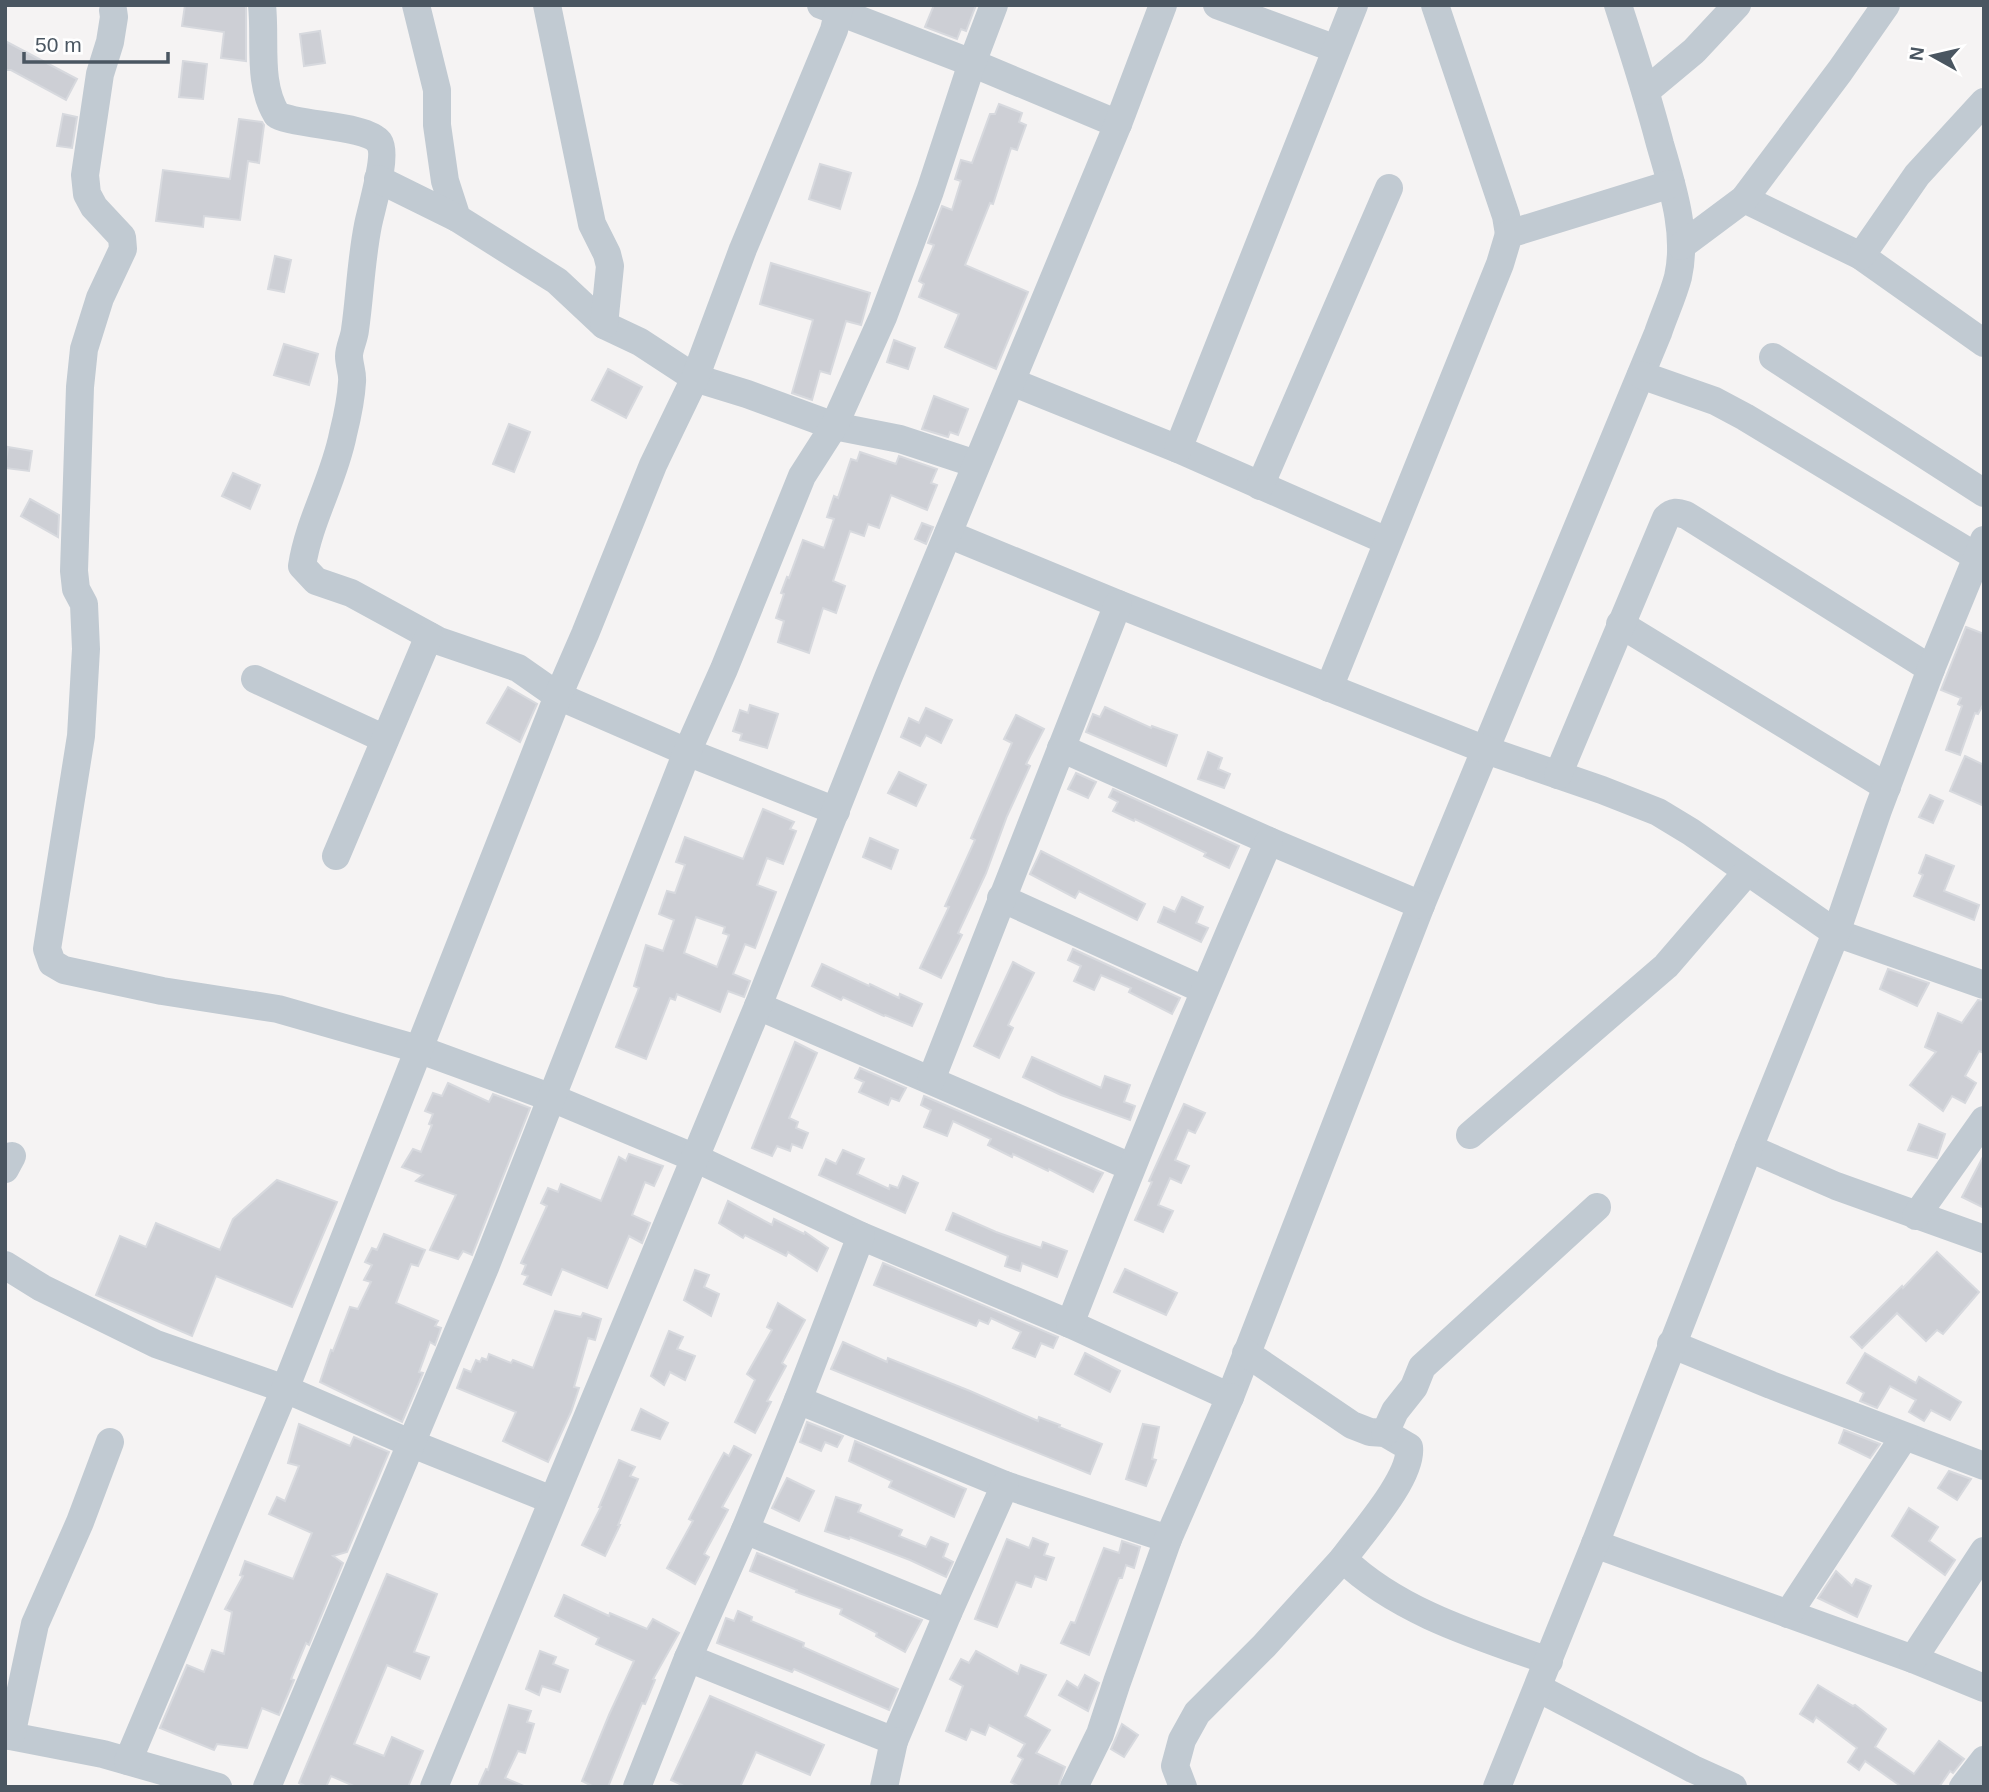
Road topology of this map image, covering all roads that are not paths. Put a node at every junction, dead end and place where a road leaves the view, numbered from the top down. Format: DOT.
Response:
graph roads {
  1 [pos="262,5"];
  2 [pos="416,5"];
  3 [pos="547,5"];
  4 [pos="994,5"];
  5 [pos="1163,5"];
  6 [pos="1217,5"];
  7 [pos="1354,5"];
  8 [pos="1435,5"];
  9 [pos="1618,5"];
  10 [pos="1737,5"];
  11 [pos="1885,5"];
  12 [pos="833,8"];
  13 [pos="113,10"];
  14 [pos="1336,50"];
  15 [pos="972,63"];
  16 [pos="1646,91"];
  17 [pos="1984,103"];
  18 [pos="1118,124"];
  19 [pos="378,180"];
  20 [pos="1671,184"];
  21 [pos="1390,188"];
  22 [pos="1744,199"];
  23 [pos="457,218"];
  24 [pos="1509,234"];
  25 [pos="1681,246"];
  26 [pos="1860,256"];
  27 [pos="604,325"];
  28 [pos="1984,343"];
  29 [pos="1773,357"];
  30 [pos="1641,375"];
  31 [pos="695,378"];
  32 [pos="1012,382"];
  33 [pos="834,426"];
  34 [pos="1178,449"];
  35 [pos="976,464"];
  36 [pos="1260,486"];
  37 [pos="1984,493"];
  38 [pos="948,534"];
  39 [pos="1387,541"];
  40 [pos="1980,548"];
  41 [pos="1118,604"];
  42 [pos="1620,624"];
  43 [pos="429,636"];
  44 [pos="1931,669"];
  45 [pos="255,679"];
  46 [pos="1329,688"];
  47 [pos="558,696"];
  48 [pos="385,739"];
  49 [pos="1061,748"];
  50 [pos="1486,750"];
  51 [pos="687,752"];
  52 [pos="1558,775"];
  53 [pos="1887,787"];
  54 [pos="836,811"];
  55 [pos="1269,841"];
  56 [pos="336,856"];
  57 [pos="1747,872"];
  58 [pos="1002,898"];
  59 [pos="1421,905"];
  60 [pos="1836,933"];
  61 [pos="1984,985"];
  62 [pos="1204,990"];
  63 [pos="758,1006"];
  64 [pos="418,1049"];
  65 [pos="931,1080"];
  66 [pos="552,1098"];
  67 [pos="1984,1120"];
  68 [pos="1470,1135"];
  69 [pos="1748,1148"];
  70 [pos="695,1158"];
  71 [pos="1131,1167"];
  72 [pos="1597,1207"];
  73 [pos="1916,1216"];
  74 [pos="861,1236"];
  75 [pos="1984,1239"];
  76 [pos="5,1265"];
  77 [pos="1070,1324"];
  78 [pos="1671,1343"];
  79 [pos="1246,1353"];
  80 [pos="285,1389"];
  81 [pos="1230,1397"];
  82 [pos="798,1400"];
  83 [pos="1385,1433"];
  84 [pos="1904,1437"];
  85 [pos="110,1442"];
  86 [pos="410,1443"];
  87 [pos="1984,1466"];
  88 [pos="1006,1485"];
  89 [pos="552,1500"];
  90 [pos="745,1530"];
  91 [pos="1168,1539"];
  92 [pos="1595,1544"];
  93 [pos="1984,1551"];
  94 [pos="1343,1559"];
  95 [pos="948,1613"];
  96 [pos="1788,1614"];
  97 [pos="688,1658"];
  98 [pos="1913,1659"];
  99 [pos="1549,1661"];
  100 [pos="1984,1688"];
  101 [pos="1538,1689"];
  102 [pos="8,1735"];
  103 [pos="894,1741"];
  104 [pos="1984,1760"];
  105 [pos="128,1761"];
  106 [pos="1689,1778"];
  107 [pos="218,1787"];
  108 [pos="267,1787"];
  109 [pos="434,1787"];
  110 [pos="637,1787"];
  111 [pos="884,1787"];
  112 [pos="1074,1787"];
  113 [pos="1183,1787"];
  114 [pos="1497,1787"];
  115 [pos="1733,1787"];
  116 [pos="1963,1787"];
  1 -- 19 [label="street"];
  2 -- 23 [label="street"];
  3 -- 27 [label="street"];
  4 -- 15 [label="street"];
  5 -- 18 [label="street"];
  6 -- 14 [label="street"];
  7 -- 14 [label="street"];
  8 -- 24 [label="street"];
  9 -- 16 [label="street"];
  10 -- 16 [label="street"];
  11 -- 22 [label="street"];
  12 -- 15 [label="street"];
  12 -- 31 [label="street"];
  13 -- 64 [label="street"];
  14 -- 34 [label="street"];
  15 -- 18 [label="street"];
  15 -- 33 [label="street"];
  16 -- 20 [label="street"];
  17 -- 26 [label="street"];
  18 -- 32 [label="street"];
  19 -- 23 [label="street"];
  19 -- 43 [label="street"];
  20 -- 24 [label="street"];
  20 -- 25 [label="street"];
  21 -- 36 [label="street"];
  22 -- 25 [label="street"];
  22 -- 26 [label="street"];
  23 -- 27 [label="street"];
  24 -- 39 [label="street"];
  25 -- 30 [label="street"];
  26 -- 28 [label="street"];
  27 -- 31 [label="street"];
  29 -- 37 [label="street"];
  30 -- 40 [label="street"];
  30 -- 50 [label="street"];
  31 -- 33 [label="street"];
  31 -- 47 [label="street"];
  32 -- 34 [label="street"];
  32 -- 35 [label="street"];
  33 -- 35 [label="street"];
  33 -- 51 [label="street"];
  34 -- 36 [label="street"];
  35 -- 38 [label="street"];
  36 -- 39 [label="street"];
  38 -- 41 [label="street"];
  38 -- 54 [label="street"];
  39 -- 46 [label="street"];
  40 -- 44 [label="street"];
  41 -- 46 [label="street"];
  41 -- 49 [label="street"];
  42 -- 44 [label="street"];
  42 -- 52 [label="street"];
  42 -- 53 [label="street"];
  43 -- 47 [label="street"];
  43 -- 48 [label="street"];
  44 -- 53 [label="street"];
  45 -- 48 [label="street"];
  46 -- 50 [label="street"];
  47 -- 51 [label="street"];
  47 -- 64 [label="street"];
  48 -- 56 [label="street"];
  49 -- 55 [label="street"];
  49 -- 58 [label="street"];
  50 -- 52 [label="street"];
  50 -- 59 [label="street"];
  51 -- 54 [label="street"];
  51 -- 66 [label="street"];
  52 -- 57 [label="street"];
  53 -- 60 [label="street"];
  54 -- 63 [label="street"];
  55 -- 59 [label="street"];
  55 -- 62 [label="street"];
  57 -- 60 [label="street"];
  57 -- 68 [label="street"];
  58 -- 62 [label="street"];
  58 -- 65 [label="street"];
  59 -- 79 [label="street"];
  60 -- 61 [label="street"];
  60 -- 69 [label="street"];
  62 -- 71 [label="street"];
  63 -- 65 [label="street"];
  63 -- 70 [label="street"];
  64 -- 66 [label="street"];
  64 -- 80 [label="street"];
  65 -- 71 [label="street"];
  66 -- 70 [label="street"];
  66 -- 86 [label="street"];
  67 -- 73 [label="street"];
  69 -- 73 [label="street"];
  69 -- 78 [label="street"];
  70 -- 74 [label="street"];
  70 -- 89 [label="street"];
  71 -- 77 [label="street"];
  72 -- 83 [label="street"];
  73 -- 75 [label="street"];
  74 -- 77 [label="street"];
  74 -- 82 [label="street"];
  76 -- 80 [label="street"];
  77 -- 81 [label="street"];
  78 -- 84 [label="street"];
  78 -- 92 [label="street"];
  79 -- 81 [label="street"];
  79 -- 83 [label="street"];
  80 -- 86 [label="street"];
  80 -- 105 [label="street"];
  81 -- 91 [label="street"];
  82 -- 88 [label="street"];
  82 -- 90 [label="street"];
  83 -- 94 [label="street"];
  84 -- 87 [label="street"];
  84 -- 96 [label="street"];
  85 -- 102 [label="street"];
  86 -- 89 [label="street"];
  86 -- 108 [label="street"];
  88 -- 91 [label="street"];
  88 -- 95 [label="street"];
  89 -- 109 [label="street"];
  90 -- 95 [label="street"];
  90 -- 97 [label="street"];
  91 -- 112 [label="street"];
  92 -- 96 [label="street"];
  92 -- 99 [label="street"];
  93 -- 98 [label="street"];
  94 -- 99 [label="street"];
  94 -- 113 [label="street"];
  95 -- 103 [label="street"];
  96 -- 98 [label="street"];
  97 -- 103 [label="street"];
  97 -- 110 [label="street"];
  98 -- 100 [label="street"];
  99 -- 101 [label="street"];
  101 -- 106 [label="street"];
  101 -- 114 [label="street"];
  102 -- 105 [label="street"];
  103 -- 111 [label="street"];
  104 -- 116 [label="street"];
  105 -- 107 [label="street"];
  106 -- 115 [label="street"];
}
